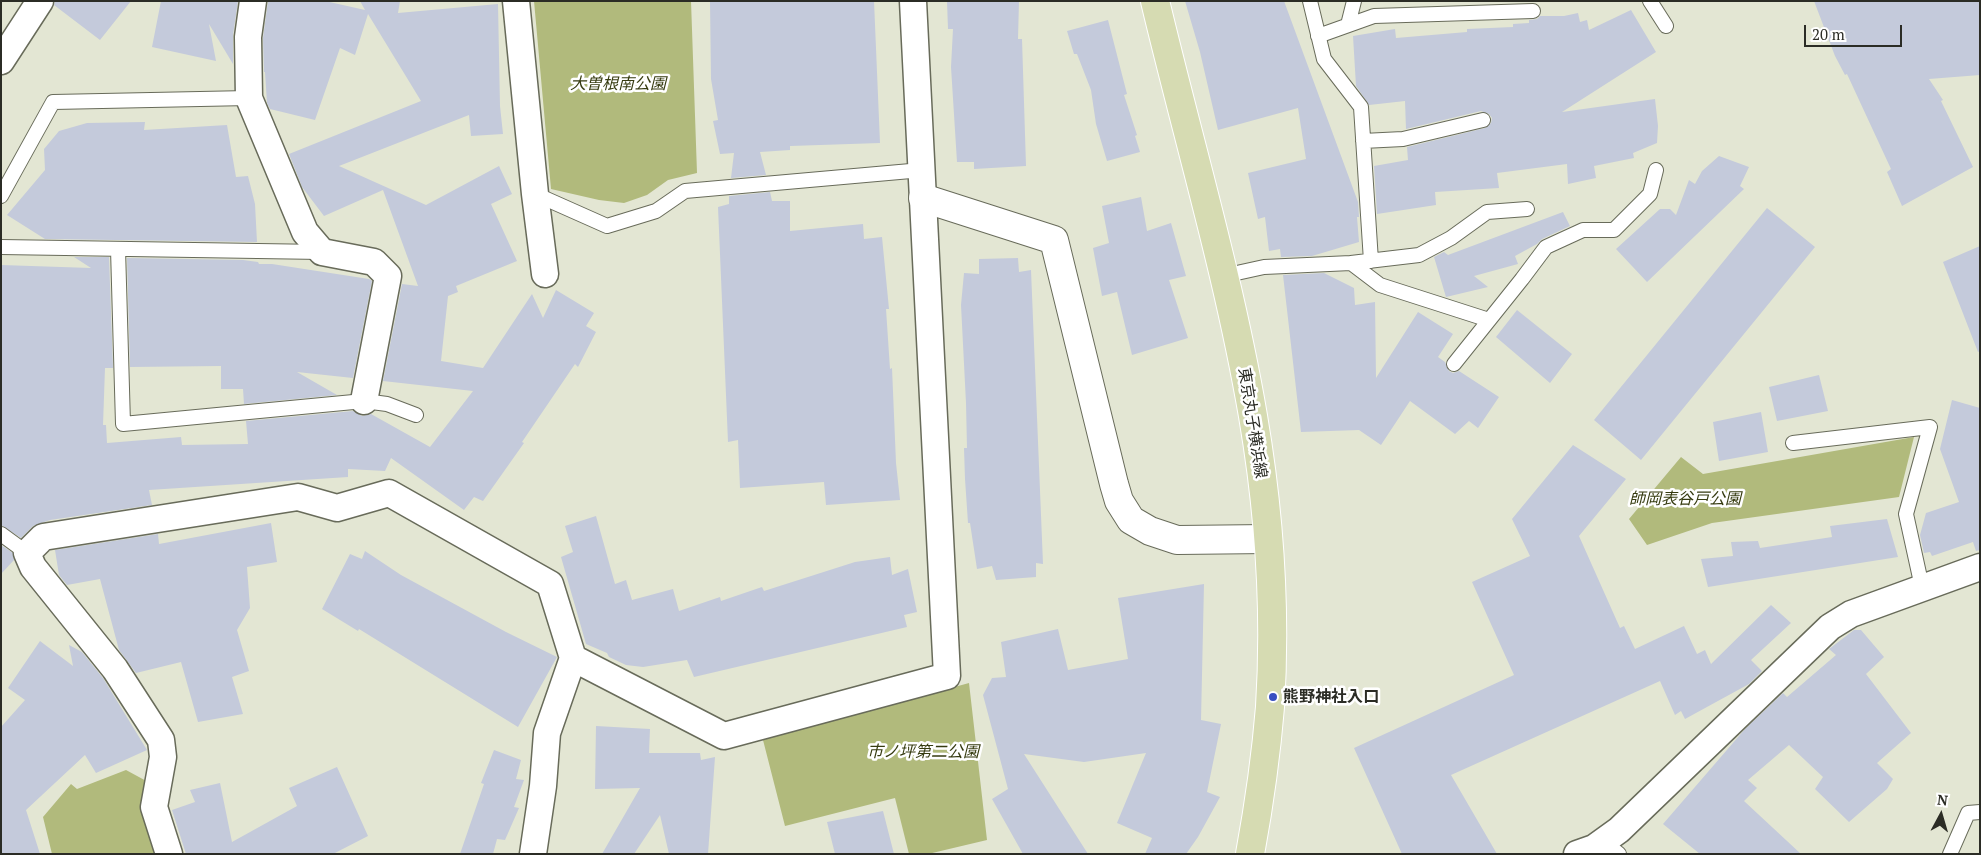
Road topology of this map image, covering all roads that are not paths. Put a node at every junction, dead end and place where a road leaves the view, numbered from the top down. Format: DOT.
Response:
graph roads {
  1 [pos="40,1"];
  2 [pos="253,1"];
  3 [pos="516,1"];
  4 [pos="914,1"];
  5 [pos="1155,1"];
  6 [pos="1310,1"];
  7 [pos="1354,1"];
  8 [pos="1650,1"];
  9 [pos="1455,7"];
  10 [pos="1533,10"];
  11 [pos="1348,25"];
  12 [pos="1666,26"];
  13 [pos="1318,36"];
  14 [pos="1,61"];
  15 [pos="249,98"];
  16 [pos="1483,120"];
  17 [pos="1363,141"];
  18 [pos="922,170"];
  19 [pos="1656,170"];
  20 [pos="534,194"];
  21 [pos="1,196"];
  22 [pos="923,198"];
  23 [pos="1527,209"];
  24 [pos="1,247"];
  25 [pos="118,249"];
  26 [pos="322,252"];
  27 [pos="1371,261"];
  28 [pos="1351,263"];
  29 [pos="545,274"];
  30 [pos="1223,276"];
  31 [pos="1489,320"];
  32 [pos="1454,364"];
  33 [pos="364,401"];
  34 [pos="416,415"];
  35 [pos="1793,443"];
  36 [pos="1,534"];
  37 [pos="1268,539"];
  38 [pos="27,553"];
  39 [pos="1980,567"];
  40 [pos="1922,587"];
  41 [pos="573,658"];
  42 [pos="1980,812"];
  43 [pos="1611,848"];
  44 [pos="169,854"];
  45 [pos="533,854"];
  46 [pos="1250,854"];
  47 [pos="1577,854"];
  48 [pos="1950,854"];
  1 -- 14 [label="street"];
  2 -- 15 [label="street"];
  3 -- 20 [label="street"];
  4 -- 18 [label="street"];
  5 -- 30 [label="main road, 東京丸子横浜線"];
  6 -- 13 [label="lane"];
  7 -- 11 [label="lane"];
  8 -- 12 [label="lane"];
  9 -- 10 [label="lane"];
  9 -- 11 [label="lane"];
  11 -- 13 [label="lane"];
  13 -- 17 [label="lane"];
  15 -- 21 [label="lane"];
  15 -- 26 [label="street"];
  16 -- 17 [label="lane"];
  17 -- 27 [label="lane"];
  18 -- 20 [label="lane"];
  18 -- 22 [label="street"];
  19 -- 31 [label="lane"];
  20 -- 29 [label="street"];
  22 -- 37 [label="street"];
  22 -- 41 [label="street"];
  23 -- 27 [label="lane"];
  24 -- 25 [label="lane"];
  25 -- 26 [label="lane"];
  25 -- 33 [label="lane"];
  26 -- 33 [label="street"];
  27 -- 28 [label="lane"];
  28 -- 30 [label="lane"];
  28 -- 31 [label="lane"];
  30 -- 37 [label="main road, 東京丸子横浜線"];
  31 -- 32 [label="lane"];
  33 -- 34 [label="lane"];
  35 -- 40 [label="lane"];
  36 -- 38 [label="lane"];
  37 -- 46 [label="main road, 東京丸子横浜線"];
  38 -- 41 [label="street"];
  38 -- 44 [label="street"];
  39 -- 40 [label="street"];
  40 -- 43 [label="street"];
  41 -- 45 [label="street"];
  42 -- 48 [label="lane"];
  43 -- 47 [label="street"];
}
